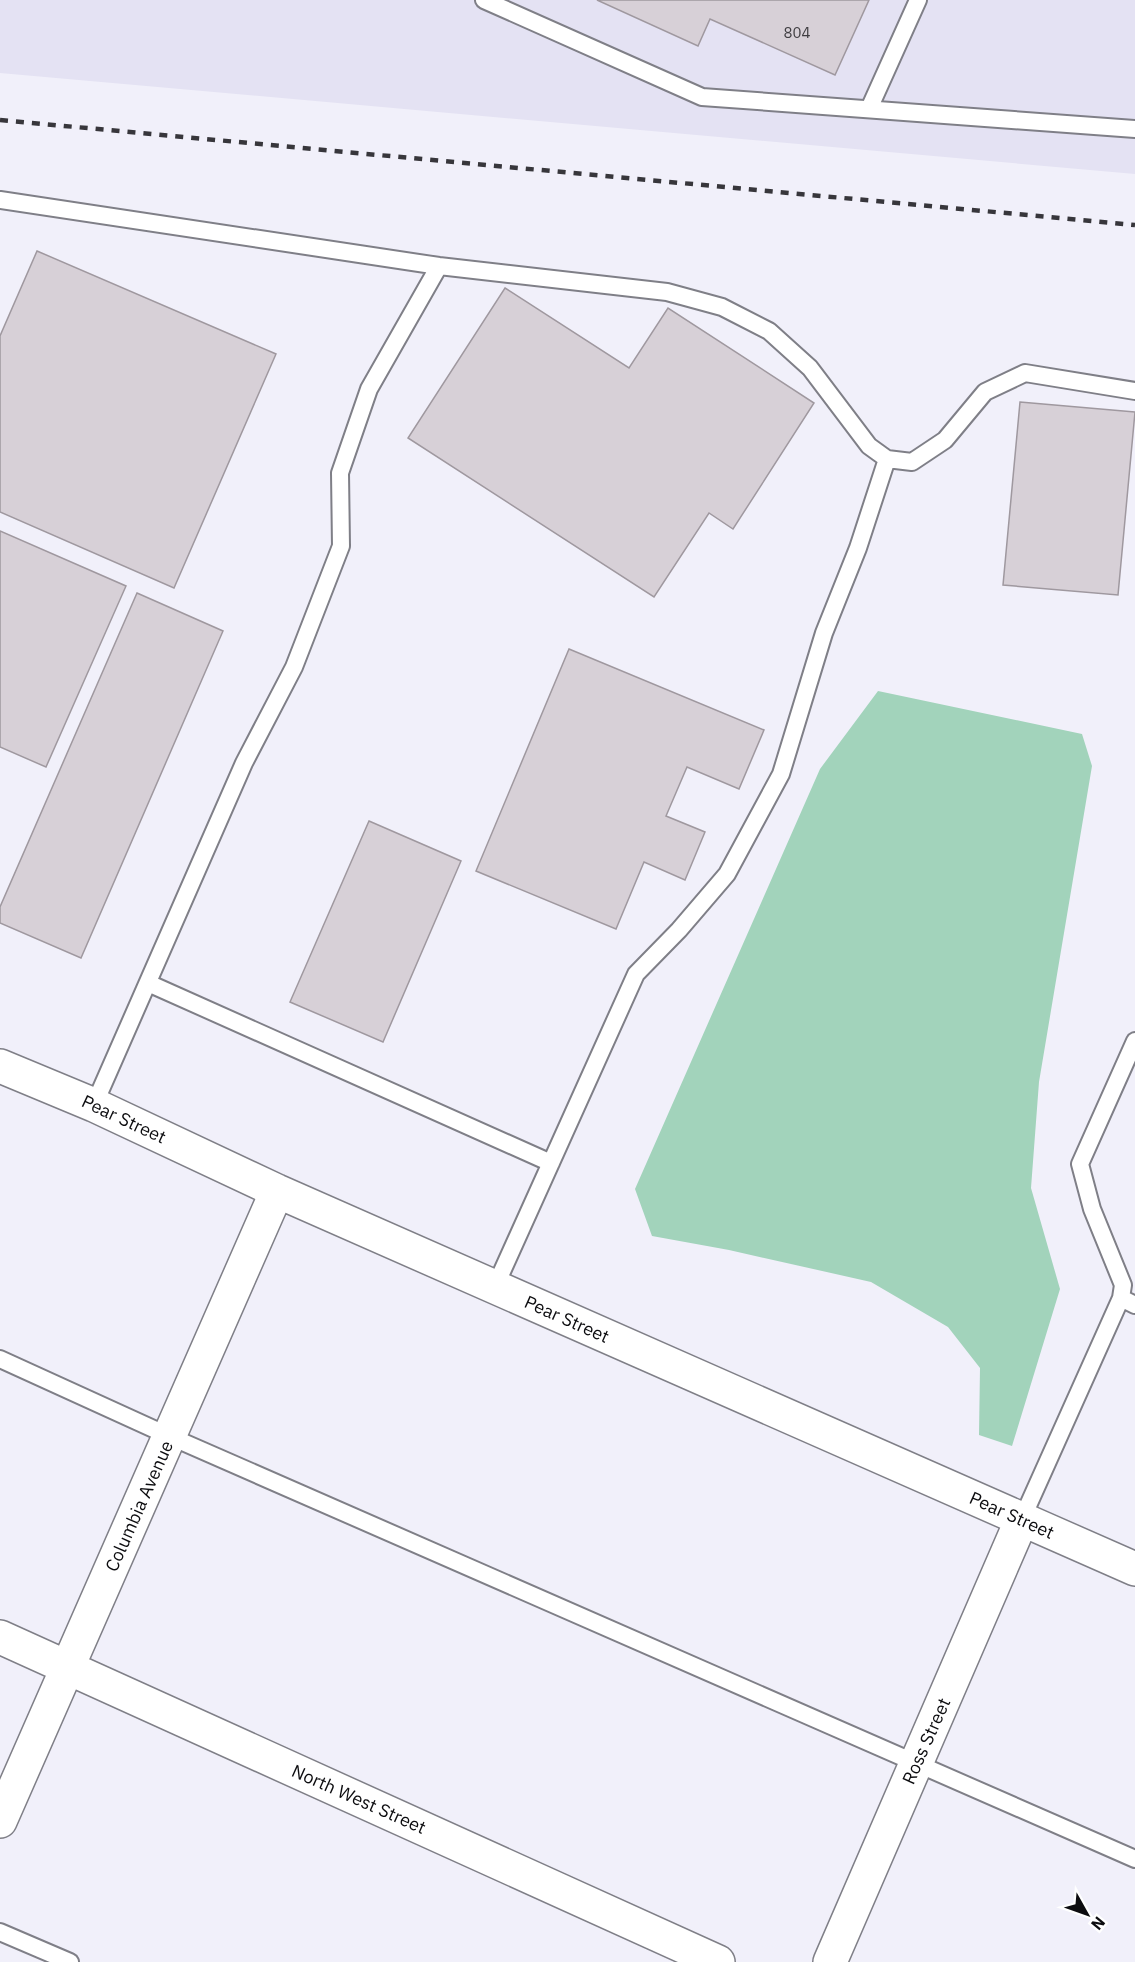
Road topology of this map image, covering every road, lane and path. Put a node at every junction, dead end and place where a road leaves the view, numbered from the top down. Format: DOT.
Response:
graph roads {
  1 [pos="484,0"];
  2 [pos="918,0"];
  3 [pos="869,109"];
  4 [pos="1135,129"];
  5 [pos="0,200"];
  6 [pos="439,266"];
  7 [pos="1135,391"];
  8 [pos="887,459"];
  9 [pos="148,983"];
  10 [pos="1135,1041"];
  11 [pos="0,1066"];
  12 [pos="94,1105"];
  13 [pos="551,1163"];
  14 [pos="278,1191"];
  15 [pos="495,1287"];
  16 [pos="1128,1302"];
  17 [pos="0,1359"];
  18 [pos="170,1436"];
  19 [pos="1022,1519"];
  20 [pos="1135,1569"];
  21 [pos="0,1637"];
  22 [pos="68,1667"];
  23 [pos="916,1764"];
  24 [pos="0,1821"];
  25 [pos="1135,1859"];
  26 [pos="0,1932"];
  27 [pos="70,1962"];
  28 [pos="718,1962"];
  29 [pos="830,1962"];
  1 -- 3 [label="lane"];
  2 -- 3 [label="lane"];
  3 -- 4 [label="lane"];
  5 -- 6 [label="lane"];
  6 -- 8 [label="lane"];
  6 -- 9 [label="lane"];
  7 -- 8 [label="lane"];
  8 -- 13 [label="lane"];
  9 -- 12 [label="lane"];
  9 -- 13 [label="lane"];
  10 -- 16 [label="lane"];
  11 -- 12 [label="street, Pear Street"];
  12 -- 14 [label="street, Pear Street"];
  13 -- 15 [label="lane"];
  14 -- 15 [label="street, Pear Street"];
  14 -- 18 [label="street, Columbia Avenue"];
  15 -- 19 [label="street, Pear Street"];
  16 -- 19 [label="lane"];
  17 -- 18 [label="lane"];
  18 -- 22 [label="street, Columbia Avenue"];
  18 -- 23 [label="lane"];
  19 -- 20 [label="street, Pear Street"];
  19 -- 23 [label="street, Ross Street"];
  21 -- 22 [label="street, North West Street"];
  22 -- 24 [label="street, Columbia Avenue"];
  22 -- 28 [label="street, North West Street"];
  23 -- 25 [label="lane"];
  23 -- 29 [label="street, Ross Street"];
  26 -- 27 [label="lane"];
}
